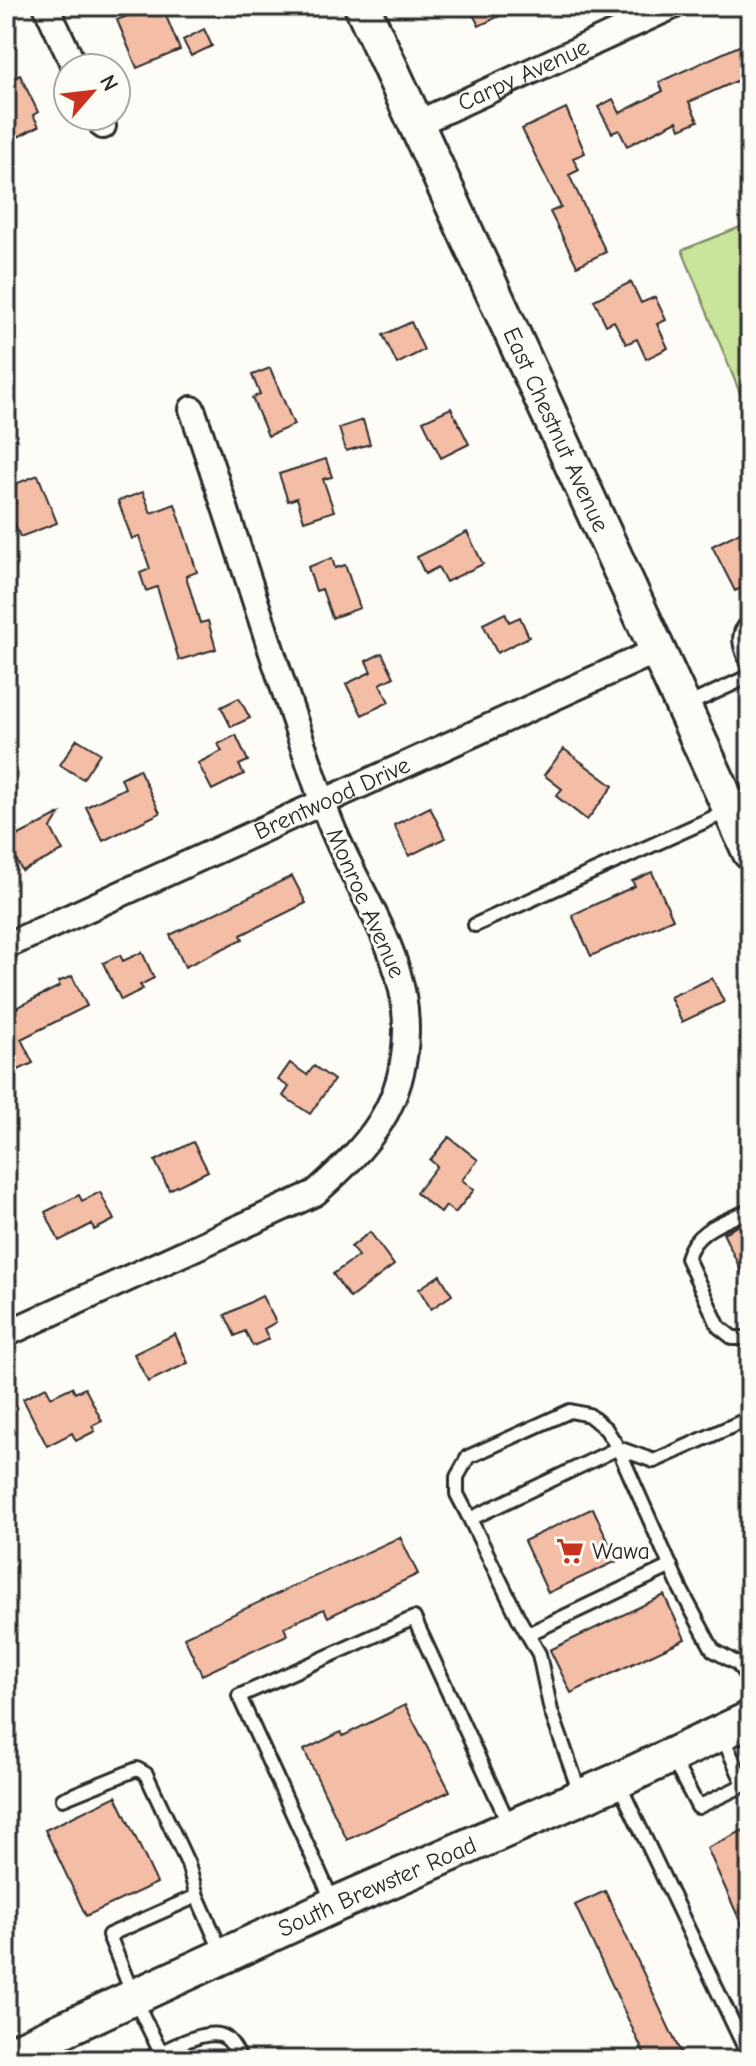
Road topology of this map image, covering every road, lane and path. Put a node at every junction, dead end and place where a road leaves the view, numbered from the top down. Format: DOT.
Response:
graph roads {
  1 [pos="46,6"];
  2 [pos="362,6"];
  3 [pos="673,6"];
  4 [pos="68,52"];
  5 [pos="416,124"];
  6 [pos="192,409"];
  7 [pos="750,622"];
  8 [pos="656,651"];
  9 [pos="750,669"];
  10 [pos="750,676"];
  11 [pos="683,707"];
  12 [pos="323,801"];
  13 [pos="731,810"];
  14 [pos="750,852"];
  15 [pos="475,925"];
  16 [pos="6,946"];
  17 [pos="750,1210"];
  18 [pos="6,1334"];
  19 [pos="750,1338"];
  20 [pos="750,1418"];
  21 [pos="618,1448"];
  22 [pos="470,1519"];
  23 [pos="671,1566"];
  24 [pos="528,1634"];
  25 [pos="750,1681"];
  26 [pos="735,1726"];
  27 [pos="671,1756"];
  28 [pos="617,1781"];
  29 [pos="747,1783"];
  30 [pos="581,1796"];
  31 [pos="63,1799"];
  32 [pos="510,1827"];
  33 [pos="197,1896"];
  34 [pos="334,1905"];
  35 [pos="224,1956"];
  36 [pos="134,1998"];
  37 [pos="161,2053"];
  38 [pos="6,2056"];
  39 [pos="750,2059"];
  40 [pos="146,2060"];
  41 [pos="241,2060"];
  1 -- 4 [label="street"];
  2 -- 5 [label="street, East Chestnut Avenue"];
  3 -- 5 [label="street, Carpy Avenue"];
  5 -- 8 [label="street, East Chestnut Avenue"];
  6 -- 12 [label="street, Monroe Avenue"];
  7 -- 9 [label="lane"];
  8 -- 11 [label="street, East Chestnut Avenue"];
  8 -- 12 [label="street, Brentwood Drive"];
  10 -- 11 [label="lane"];
  11 -- 13 [label="street, East Chestnut Avenue"];
  12 -- 16 [label="street, Brentwood Drive"];
  12 -- 18 [label="street, Monroe Avenue"];
  13 -- 14 [label="street, East Chestnut Avenue"];
  13 -- 15 [label="lane"];
  17 -- 19 [label="lane"];
  20 -- 21 [label="lane"];
  21 -- 22 [label="lane"];
  21 -- 22 [label="lane"];
  21 -- 23 [label="lane"];
  22 -- 24 [label="lane"];
  23 -- 24 [label="lane"];
  23 -- 25 [label="lane"];
  24 -- 30 [label="lane"];
  26 -- 27 [label="street, South Brewster Road"];
  26 -- 29 [label="lane"];
  27 -- 28 [label="street, South Brewster Road"];
  27 -- 29 [label="lane"];
  28 -- 30 [label="street, South Brewster Road"];
  28 -- 39 [label="lane"];
  30 -- 32 [label="street, South Brewster Road"];
  31 -- 33 [label="lane"];
  32 -- 34 [label="street, South Brewster Road"];
  32 -- 34 [label="lane"];
  33 -- 35 [label="lane"];
  33 -- 36 [label="lane"];
  34 -- 35 [label="street, South Brewster Road"];
  35 -- 36 [label="street, South Brewster Road"];
  36 -- 37 [label="lane"];
  36 -- 38 [label="street, South Brewster Road"];
  37 -- 40 [label="lane"];
  37 -- 41 [label="lane"];
}
